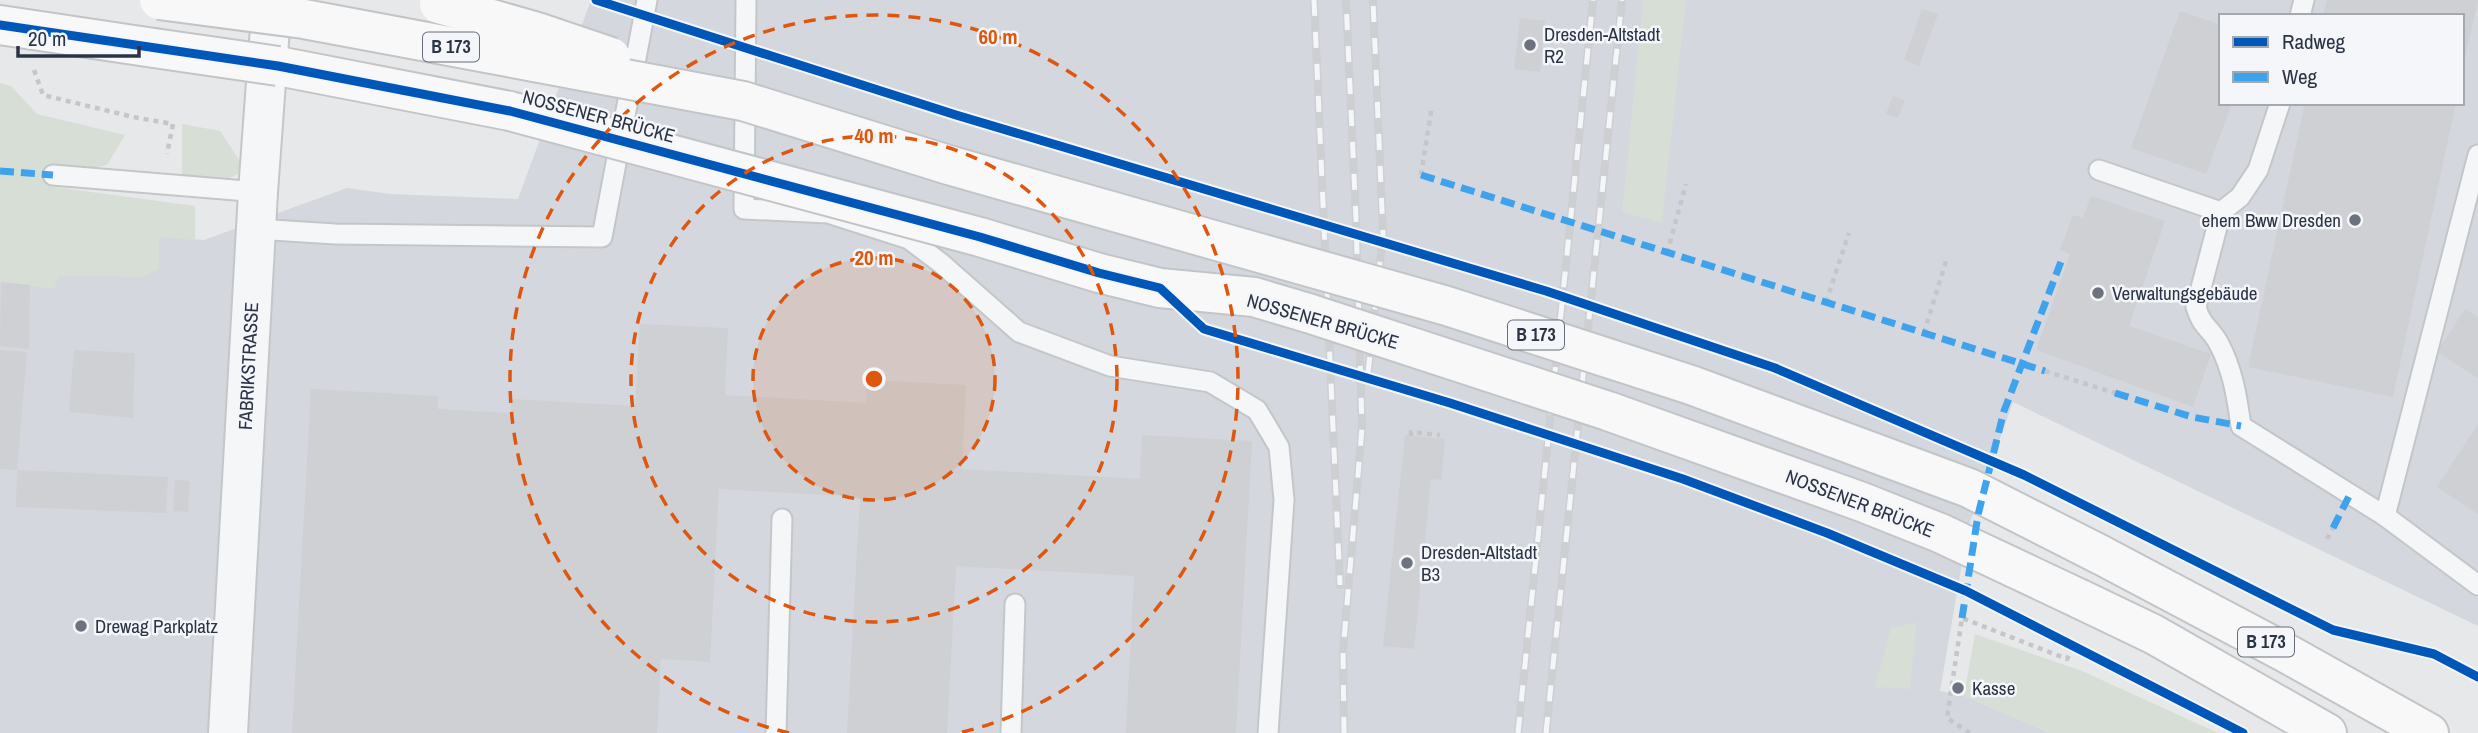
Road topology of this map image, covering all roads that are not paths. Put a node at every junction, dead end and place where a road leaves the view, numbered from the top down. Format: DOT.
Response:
graph roads {
  1 [pos="158,0"];
  2 [pos="272,0"];
  3 [pos="424,0"];
  4 [pos="646,0"];
  5 [pos="746,0"];
  6 [pos="6,24"];
  7 [pos="743,101"];
  8 [pos="2279,105"];
  9 [pos="2478,155"];
  10 [pos="2099,170"];
  11 [pos="53,175"];
  12 [pos="257,211"];
  13 [pos="2221,212"];
  14 [pos="2385,516"];
  15 [pos="782,519"];
  16 [pos="2478,585"];
  17 [pos="1015,604"];
  18 [pos="228,733"];
  19 [pos="776,733"];
  20 [pos="1011,733"];
  21 [pos="1268,733"];
  22 [pos="2328,733"];
  23 [pos="2429,733"];
  1 -- 7 [label="main road, NOSSENER BRÜCKE / B 173, bridge"];
  2 -- 12 [label="street, FABRIKSTRASSE"];
  3 -- 7 [label="main road, bridge"];
  4 -- 12 [label="lane"];
  5 -- 21 [label="lane"];
  6 -- 22 [label="main road, NOSSENER BRÜCKE / B 173, bridge"];
  7 -- 23 [label="main road, NOSSENER BRÜCKE / B 173, bridge"];
  8 -- 13 [label="lane"];
  9 -- 14 [label="lane"];
  10 -- 13 [label="lane"];
  11 -- 12 [label="lane"];
  12 -- 18 [label="street, FABRIKSTRASSE"];
  13 -- 14 [label="lane"];
  14 -- 16 [label="lane"];
  15 -- 19 [label="lane"];
  17 -- 20 [label="lane"];
}
